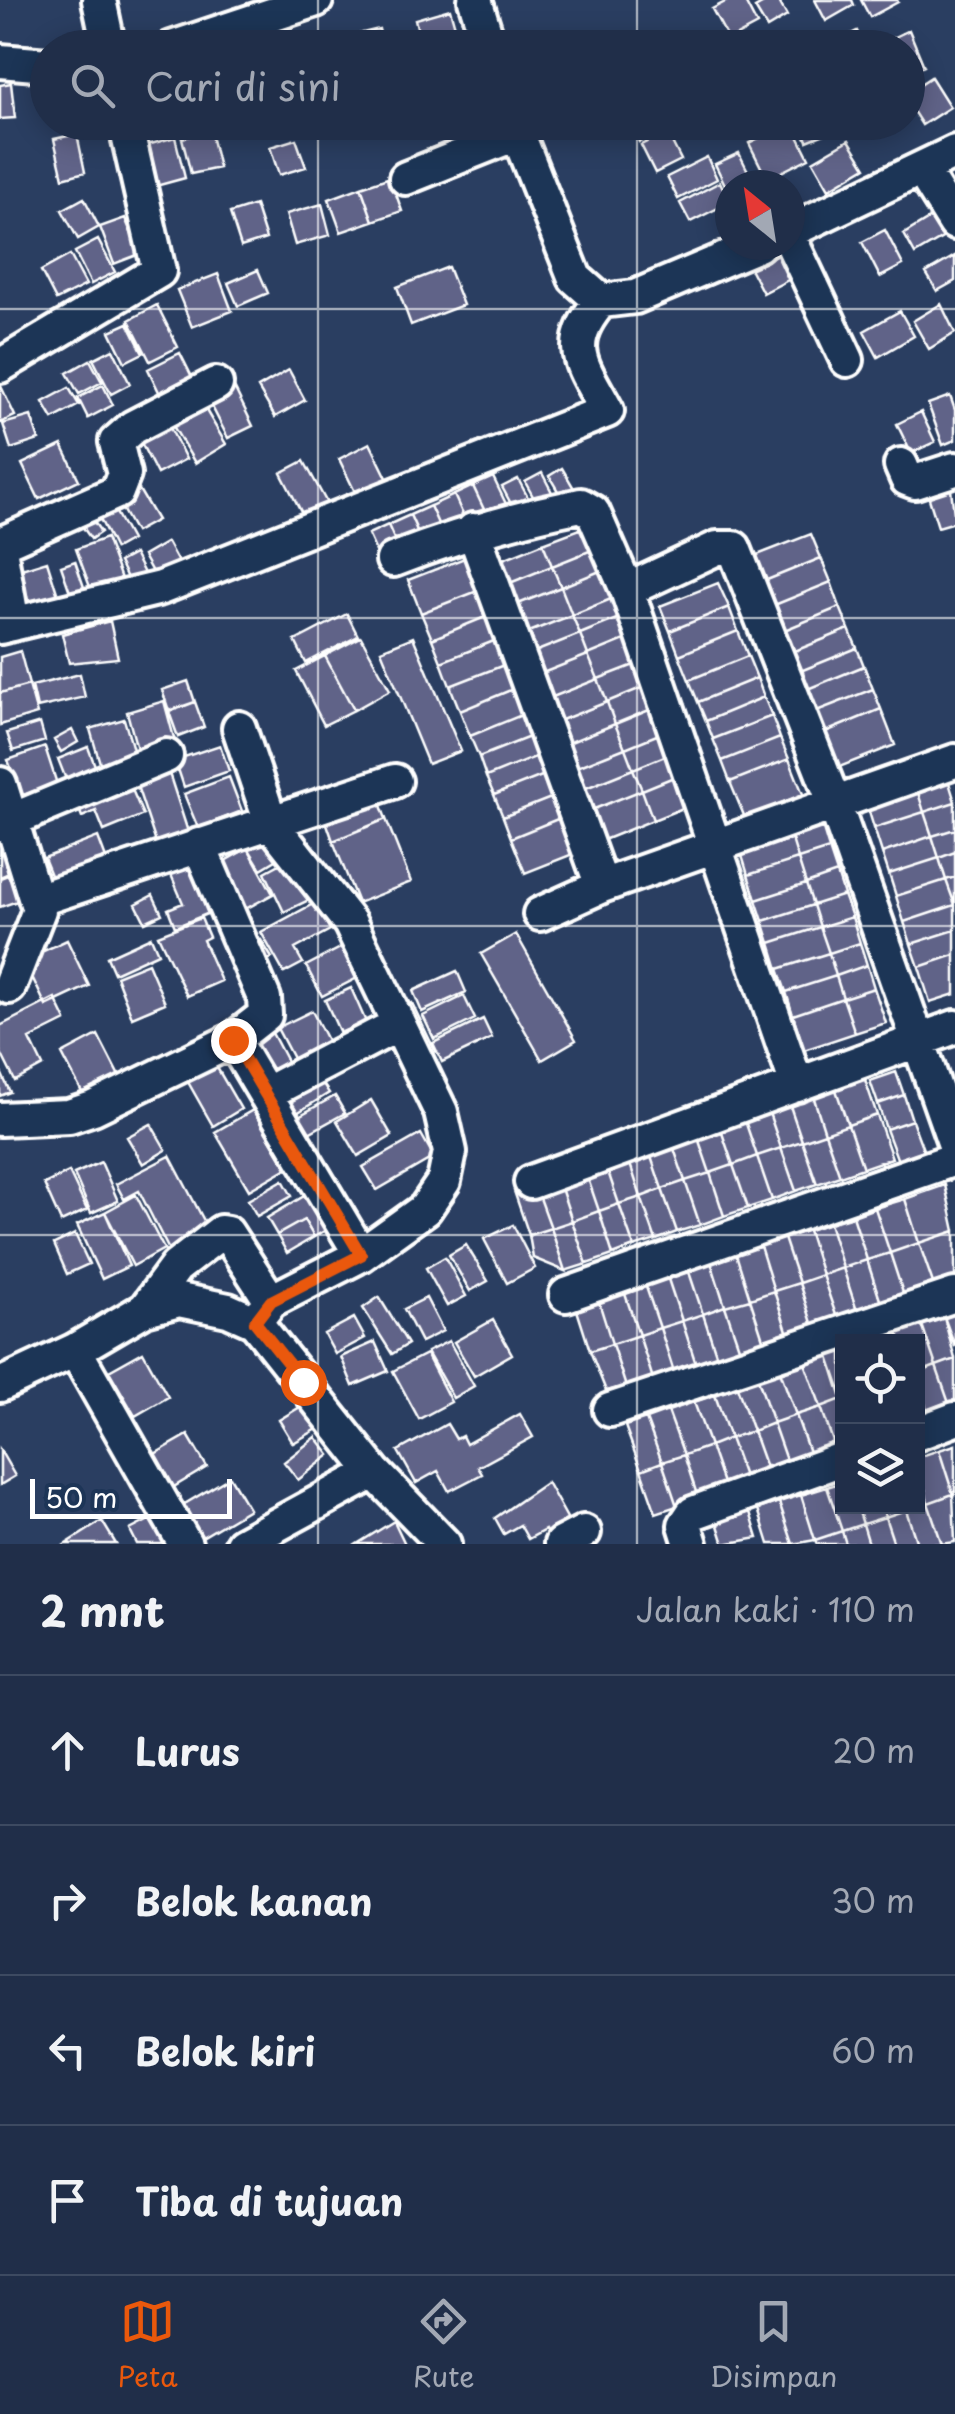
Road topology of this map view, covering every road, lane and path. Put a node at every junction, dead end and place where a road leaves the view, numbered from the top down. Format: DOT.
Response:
graph roads {
  1 [pos="99,0"];
  2 [pos="316,0"];
  3 [pos="475,0"];
  4 [pos="105,30"];
  5 [pos="226,30"];
  6 [pos="484,30"];
  7 [pos="0,61"];
  8 [pos="30,63"];
  9 [pos="129,140"];
  10 [pos="489,140"];
  11 [pos="520,140"];
  12 [pos="955,152"];
  13 [pos="922,170"];
  14 [pos="406,178"];
  15 [pos="955,223"];
  16 [pos="805,228"];
  17 [pos="723,260"];
  18 [pos="801,260"];
  19 [pos="602,301"];
  20 [pos="846,360"];
  21 [pos="0,366"];
  22 [pos="216,384"];
  23 [pos="901,466"];
  24 [pos="955,469"];
  25 [pos="473,530"];
  26 [pos="0,546"];
  27 [pos="393,560"];
  28 [pos="627,590"];
  29 [pos="6,626"];
  30 [pos="239,728"];
  31 [pos="166,756"];
  32 [pos="955,761"];
  33 [pos="395,781"];
  34 [pos="0,784"];
  35 [pos="834,802"];
  36 [pos="271,823"];
  37 [pos="5,824"];
  38 [pos="200,844"];
  39 [pos="718,847"];
  40 [pos="602,886"];
  41 [pos="37,900"];
  42 [pos="540,914"];
  43 [pos="9,987"];
  44 [pos="397,1025"];
  45 [pos="955,1027"];
  46 [pos="233,1040"];
  47 [pos="920,1040"];
  48 [pos="797,1085"];
  49 [pos="266,1094"];
  50 [pos="0,1120"];
  51 [pos="955,1144"];
  52 [pos="955,1159"];
  53 [pos="530,1182"];
  54 [pos="361,1255"];
  55 [pos="566,1295"];
  56 [pos="955,1295"];
  57 [pos="145,1309"];
  58 [pos="263,1311"];
  59 [pos="75,1350"];
  60 [pos="0,1384"];
  61 [pos="610,1410"];
  62 [pos="955,1419"];
  63 [pos="925,1430"];
  64 [pos="835,1462"];
  65 [pos="374,1472"];
  66 [pos="185,1544"];
  67 [pos="242,1544"];
  68 [pos="444,1544"];
  69 [pos="691,1544"];
  1 -- 4 [label="street"];
  2 -- 5 [label="street"];
  3 -- 6 [label="street"];
  7 -- 8 [label="street"];
  9 -- 21 [label="street"];
  10 -- 14 [label="street"];
  11 -- 19 [label="street"];
  12 -- 13 [label="street"];
  13 -- 15 [label="street"];
  13 -- 16 [label="street"];
  17 -- 19 [label="street"];
  18 -- 20 [label="street"];
  19 -- 29 [label="street"];
  22 -- 26 [label="street"];
  23 -- 24 [label="street"];
  25 -- 27 [label="street"];
  25 -- 28 [label="street"];
  25 -- 40 [label="street"];
  26 -- 29 [label="street"];
  28 -- 35 [label="street"];
  28 -- 39 [label="street"];
  30 -- 36 [label="street"];
  31 -- 37 [label="street"];
  32 -- 35 [label="street"];
  33 -- 36 [label="street"];
  34 -- 37 [label="street"];
  35 -- 39 [label="street"];
  35 -- 47 [label="street"];
  36 -- 38 [label="street"];
  36 -- 44 [label="street"];
  37 -- 41 [label="street"];
  38 -- 41 [label="street"];
  38 -- 46 [label="street"];
  39 -- 40 [label="street"];
  39 -- 48 [label="street"];
  40 -- 42 [label="street"];
  41 -- 43 [label="street"];
  44 -- 49 [label="street"];
  44 -- 54 [label="street"];
  45 -- 47 [label="street"];
  46 -- 49 [label="street"];
  46 -- 50 [label="street"];
  47 -- 48 [label="street"];
  47 -- 51 [label="street"];
  48 -- 53 [label="street"];
  49 -- 54 [label="street"];
  52 -- 55 [label="street"];
  54 -- 58 [label="street"];
  56 -- 61 [label="street"];
  57 -- 58 [label="street"];
  57 -- 58 [label="street"];
  57 -- 59 [label="street"];
  58 -- 65 [label="street"];
  59 -- 60 [label="street"];
  59 -- 66 [label="street"];
  62 -- 63 [label="street"];
  64 -- 69 [label="street"];
  65 -- 67 [label="street"];
  65 -- 68 [label="street"];
}
